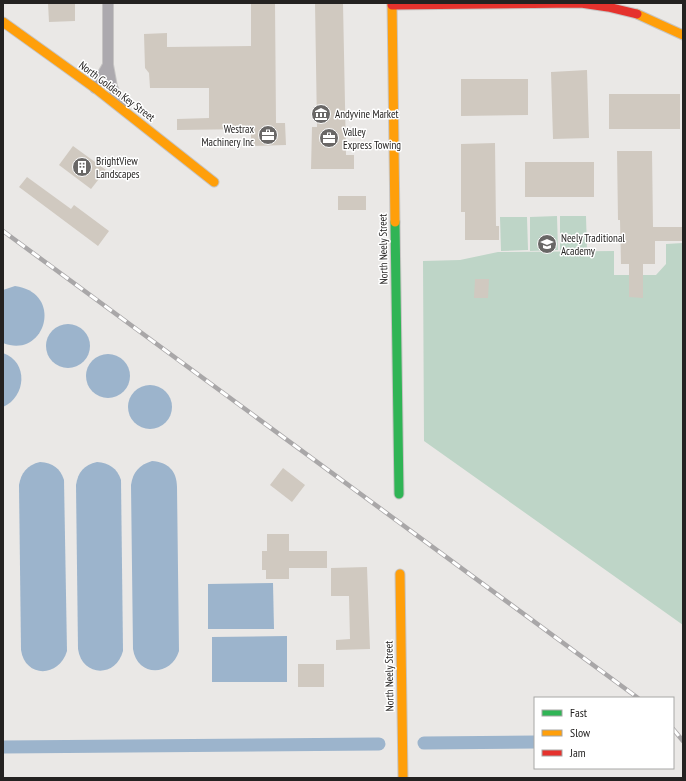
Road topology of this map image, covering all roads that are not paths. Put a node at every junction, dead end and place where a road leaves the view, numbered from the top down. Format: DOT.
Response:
graph roads {
  1 [pos="108,3"];
  2 [pos="392,4"];
  3 [pos="3,22"];
  4 [pos="683,35"];
  5 [pos="108,65"];
  6 [pos="95,88"];
  7 [pos="124,111"];
  8 [pos="214,182"];
  9 [pos="399,494"];
  10 [pos="400,574"];
  11 [pos="403,778"];
  1 -- 5 [label="street"];
  2 -- 4 [label="street"];
  2 -- 9 [label="street, North Neely Street"];
  3 -- 6 [label="street, North Golden Key Street"];
  5 -- 6 [label="street"];
  5 -- 7 [label="street"];
  6 -- 7 [label="street, North Golden Key Street"];
  7 -- 8 [label="street, North Golden Key Street"];
  10 -- 11 [label="street, North Neely Street"];
}
